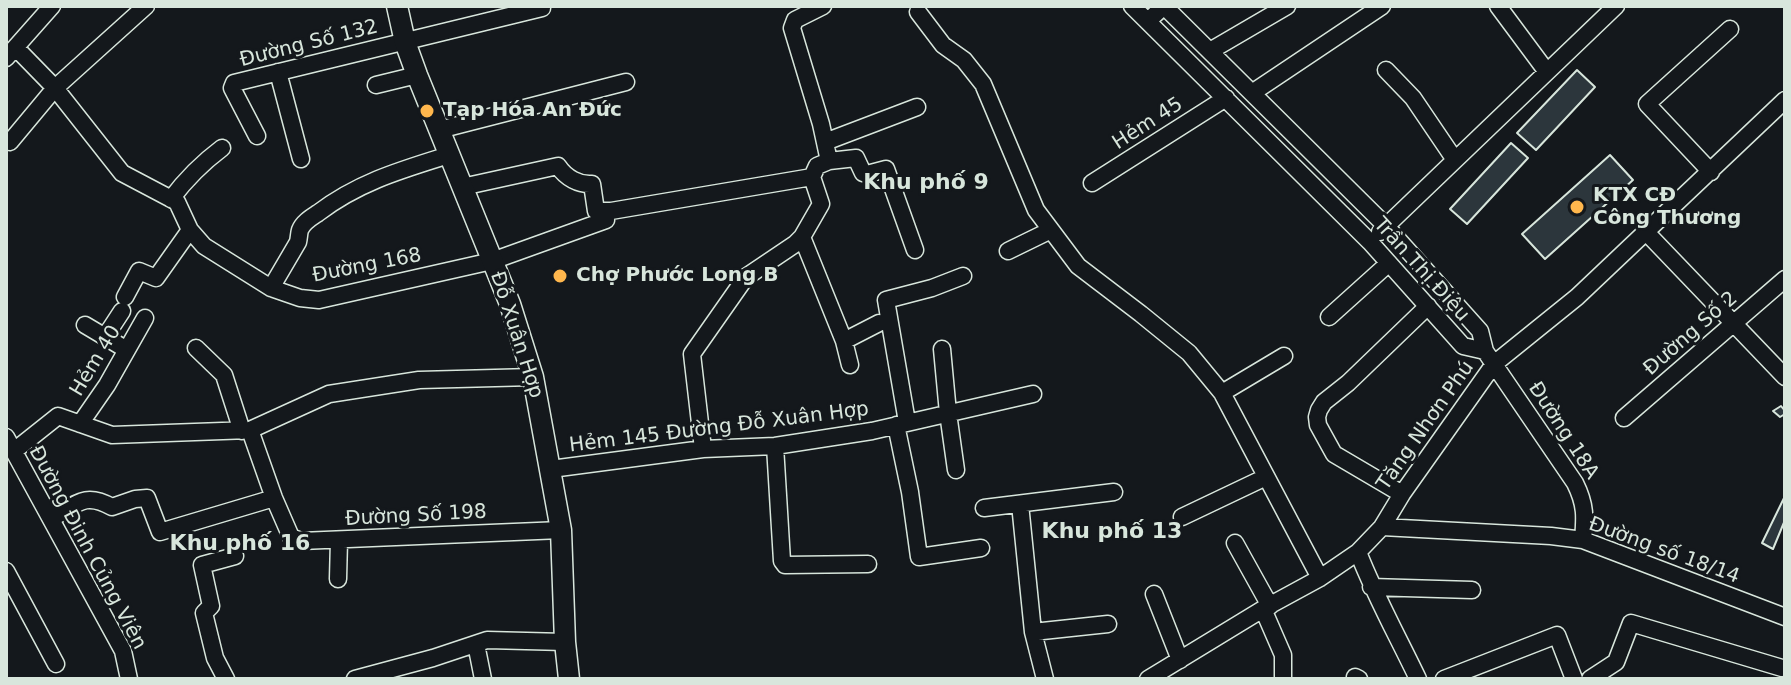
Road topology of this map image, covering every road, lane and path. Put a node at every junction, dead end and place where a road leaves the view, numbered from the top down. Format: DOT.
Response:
graph roads {
  1 [pos="52,6"];
  2 [pos="146,6"];
  3 [pos="397,6"];
  4 [pos="542,6"];
  5 [pos="823,6"];
  6 [pos="1132,6"];
  7 [pos="1164,6"];
  8 [pos="1287,6"];
  9 [pos="1382,6"];
  10 [pos="1498,6"];
  11 [pos="1613,7"];
  12 [pos="916,8"];
  13 [pos="1148,21"];
  14 [pos="1730,29"];
  15 [pos="405,42"];
  16 [pos="1210,51"];
  17 [pos="11,53"];
  18 [pos="1386,70"];
  19 [pos="278,72"];
  20 [pos="1547,72"];
  21 [pos="417,75"];
  22 [pos="626,82"];
  23 [pos="376,85"];
  24 [pos="55,88"];
  25 [pos="1252,93"];
  26 [pos="1226,98"];
  27 [pos="1785,100"];
  28 [pos="917,107"];
  29 [pos="439,130"];
  30 [pos="257,136"];
  31 [pos="10,142"];
  32 [pos="825,142"];
  33 [pos="222,148"];
  34 [pos="449,155"];
  35 [pos="301,159"];
  36 [pos="1455,160"];
  37 [pos="829,161"];
  38 [pos="1711,172"];
  39 [pos="812,177"];
  40 [pos="1092,183"];
  41 [pos="462,187"];
  42 [pos="171,199"];
  43 [pos="606,220"];
  44 [pos="1386,226"];
  45 [pos="190,230"];
  46 [pos="1051,230"];
  47 [pos="1645,231"];
  48 [pos="802,237"];
  49 [pos="1370,242"];
  50 [pos="915,250"];
  51 [pos="1008,251"];
  52 [pos="492,261"];
  53 [pos="1389,263"];
  54 [pos="963,276"];
  55 [pos="1785,279"];
  56 [pos="271,288"];
  57 [pos="1428,306"];
  58 [pos="1329,317"];
  59 [pos="145,318"];
  60 [pos="879,323"];
  61 [pos="1733,324"];
  62 [pos="85,325"];
  63 [pos="105,337"];
  64 [pos="844,341"];
  65 [pos="196,348"];
  66 [pos="942,349"];
  67 [pos="127,350"];
  68 [pos="1284,356"];
  69 [pos="1489,358"];
  70 [pos="850,365"];
  71 [pos="533,377"];
  72 [pos="1785,377"];
  73 [pos="1222,393"];
  74 [pos="1033,394"];
  75 [pos="948,413"];
  76 [pos="1624,418"];
  77 [pos="80,424"];
  78 [pos="902,424"];
  79 [pos="246,431"];
  80 [pos="10,444"];
  81 [pos="775,446"];
  82 [pos="703,449"];
  83 [pos="551,469"];
  84 [pos="956,470"];
  85 [pos="1266,477"];
  86 [pos="1114,492"];
  87 [pos="1402,494"];
  88 [pos="274,498"];
  89 [pos="1020,504"];
  90 [pos="984,508"];
  91 [pos="1182,517"];
  92 [pos="51,519"];
  93 [pos="1382,527"];
  94 [pos="561,530"];
  95 [pos="339,540"];
  96 [pos="1583,540"];
  97 [pos="1235,543"];
  98 [pos="981,548"];
  99 [pos="1358,552"];
  100 [pos="235,556"];
  101 [pos="868,564"];
  102 [pos="6,571"];
  103 [pos="1320,578"];
  104 [pos="338,579"];
  105 [pos="1371,587"];
  106 [pos="1472,590"];
  107 [pos="1154,594"];
  108 [pos="1267,607"];
  109 [pos="1785,617"];
  110 [pos="1108,624"];
  111 [pos="1033,632"];
  112 [pos="565,642"];
  113 [pos="476,644"];
  114 [pos="56,664"];
  115 [pos="1178,667"];
  116 [pos="1782,668"];
  117 [pos="129,679"];
  118 [pos="226,679"];
  119 [pos="355,679"];
  120 [pos="483,679"];
  121 [pos="569,679"];
  122 [pos="1045,679"];
  123 [pos="1148,679"];
  124 [pos="1283,679"];
  125 [pos="1418,679"];
  126 [pos="1444,679"];
  127 [pos="1574,679"];
  128 [pos="1590,679"];
  1 -- 17 [label="street"];
  2 -- 24 [label="street"];
  3 -- 15 [label="main road, Đỗ Xuân Hợp"];
  4 -- 15 [label="street, Đường Số 132"];
  5 -- 32 [label="street"];
  6 -- 13 [label="street, Trần Thị Điệu"];
  7 -- 13 [label="street"];
  7 -- 16 [label="street, Trần Thị Điệu"];
  8 -- 16 [label="street"];
  9 -- 25 [label="street"];
  10 -- 20 [label="street"];
  11 -- 20 [label="street"];
  12 -- 46 [label="street"];
  13 -- 26 [label="street, Trần Thị Điệu"];
  14 -- 38 [label="street"];
  15 -- 19 [label="street, Đường Số 132"];
  15 -- 21 [label="main road, Đỗ Xuân Hợp"];
  16 -- 25 [label="street, Trần Thị Điệu"];
  17 -- 24 [label="street"];
  18 -- 36 [label="street"];
  19 -- 30 [label="street, Đường Số 132"];
  19 -- 35 [label="street"];
  20 -- 36 [label="street"];
  21 -- 23 [label="street"];
  21 -- 29 [label="main road, Đỗ Xuân Hợp"];
  22 -- 29 [label="street"];
  24 -- 31 [label="street"];
  24 -- 42 [label="street"];
  25 -- 44 [label="street, Trần Thị Điệu"];
  26 -- 40 [label="street, Hẻm 45"];
  26 -- 49 [label="street, Trần Thị Điệu"];
  27 -- 38 [label="street, Tăng Nhơn Phú"];
  28 -- 32 [label="street"];
  29 -- 34 [label="main road, Đỗ Xuân Hợp"];
  32 -- 37 [label="street"];
  33 -- 42 [label="street"];
  34 -- 41 [label="main road, Đỗ Xuân Hợp"];
  34 -- 56 [label="street"];
  36 -- 44 [label="street"];
  37 -- 39 [label="street"];
  37 -- 50 [label="street"];
  38 -- 47 [label="street, Tăng Nhơn Phú"];
  39 -- 41 [label="street"];
  39 -- 48 [label="street"];
  41 -- 52 [label="main road, Đỗ Xuân Hợp"];
  42 -- 45 [label="street, Đường 168"];
  43 -- 52 [label="street, Đường 168"];
  44 -- 49 [label="street"];
  44 -- 69 [label="street, Trần Thị Điệu"];
  45 -- 56 [label="street, Đường 168"];
  45 -- 63 [label="street"];
  46 -- 51 [label="street"];
  46 -- 73 [label="street"];
  47 -- 61 [label="street"];
  47 -- 69 [label="street, Tăng Nhơn Phú"];
  48 -- 64 [label="street"];
  48 -- 82 [label="street"];
  49 -- 53 [label="street, Trần Thị Điệu"];
  52 -- 56 [label="street, Đường 168"];
  52 -- 71 [label="main road, Đỗ Xuân Hợp"];
  53 -- 57 [label="street, Trần Thị Điệu"];
  53 -- 58 [label="street"];
  54 -- 78 [label="street"];
  55 -- 61 [label="street, Đường Số 2"];
  57 -- 69 [label="street, Trần Thị Điệu"];
  57 -- 87 [label="street"];
  59 -- 67 [label="street, Hẻm 40"];
  60 -- 64 [label="street"];
  61 -- 72 [label="street"];
  61 -- 76 [label="street, Đường Số 2"];
  62 -- 63 [label="street"];
  63 -- 67 [label="street"];
  64 -- 70 [label="street"];
  65 -- 79 [label="street, Đường Số 198"];
  66 -- 75 [label="street"];
  67 -- 77 [label="street, Hẻm 40"];
  68 -- 73 [label="street"];
  69 -- 87 [label="street, Tăng Nhơn Phú"];
  69 -- 96 [label="street, Đường 18A"];
  71 -- 79 [label="street"];
  71 -- 83 [label="main road, Đỗ Xuân Hợp"];
  73 -- 85 [label="street"];
  74 -- 75 [label="street, Hẻm 145 Đường Đỗ Xuân Hợp"];
  75 -- 78 [label="street, Hẻm 145 Đường Đỗ Xuân Hợp"];
  75 -- 84 [label="street"];
  77 -- 79 [label="street"];
  77 -- 80 [label="street"];
  78 -- 81 [label="street, Hẻm 145 Đường Đỗ Xuân Hợp"];
  78 -- 98 [label="street"];
  79 -- 88 [label="street, Đường Số 198"];
  80 -- 92 [label="street, Đường Đinh Củng Viên"];
  81 -- 82 [label="street, Hẻm 145 Đường Đỗ Xuân Hợp"];
  81 -- 101 [label="street"];
  82 -- 83 [label="street, Hẻm 145 Đường Đỗ Xuân Hợp"];
  83 -- 94 [label="main road, Đỗ Xuân Hợp"];
  85 -- 91 [label="street"];
  85 -- 103 [label="street"];
  86 -- 89 [label="street"];
  87 -- 93 [label="street, Tăng Nhơn Phú"];
  88 -- 92 [label="street"];
  88 -- 95 [label="street, Đường Số 198"];
  89 -- 90 [label="street"];
  89 -- 111 [label="street"];
  92 -- 117 [label="street, Đường Đinh Củng Viên"];
  93 -- 96 [label="street, Đường số 18/14"];
  93 -- 99 [label="street, Tăng Nhơn Phú"];
  94 -- 95 [label="street, Đường Số 198"];
  94 -- 112 [label="main road, Đỗ Xuân Hợp"];
  95 -- 104 [label="street"];
  96 -- 109 [label="street, Đường số 18/14"];
  97 -- 108 [label="street"];
  99 -- 103 [label="street, Tăng Nhơn Phú"];
  99 -- 105 [label="street"];
  100 -- 118 [label="street"];
  102 -- 114 [label="street"];
  103 -- 108 [label="street, Tăng Nhơn Phú"];
  105 -- 106 [label="street"];
  105 -- 125 [label="street"];
  107 -- 115 [label="street"];
  108 -- 115 [label="street, Tăng Nhơn Phú"];
  108 -- 124 [label="street"];
  110 -- 111 [label="street"];
  111 -- 122 [label="street"];
  112 -- 113 [label="street"];
  112 -- 121 [label="main road, Đỗ Xuân Hợp"];
  113 -- 119 [label="street"];
  113 -- 120 [label="street"];
  115 -- 123 [label="street, Tăng Nhơn Phú"];
  116 -- 128 [label="street"];
  126 -- 127 [label="street"];
}
